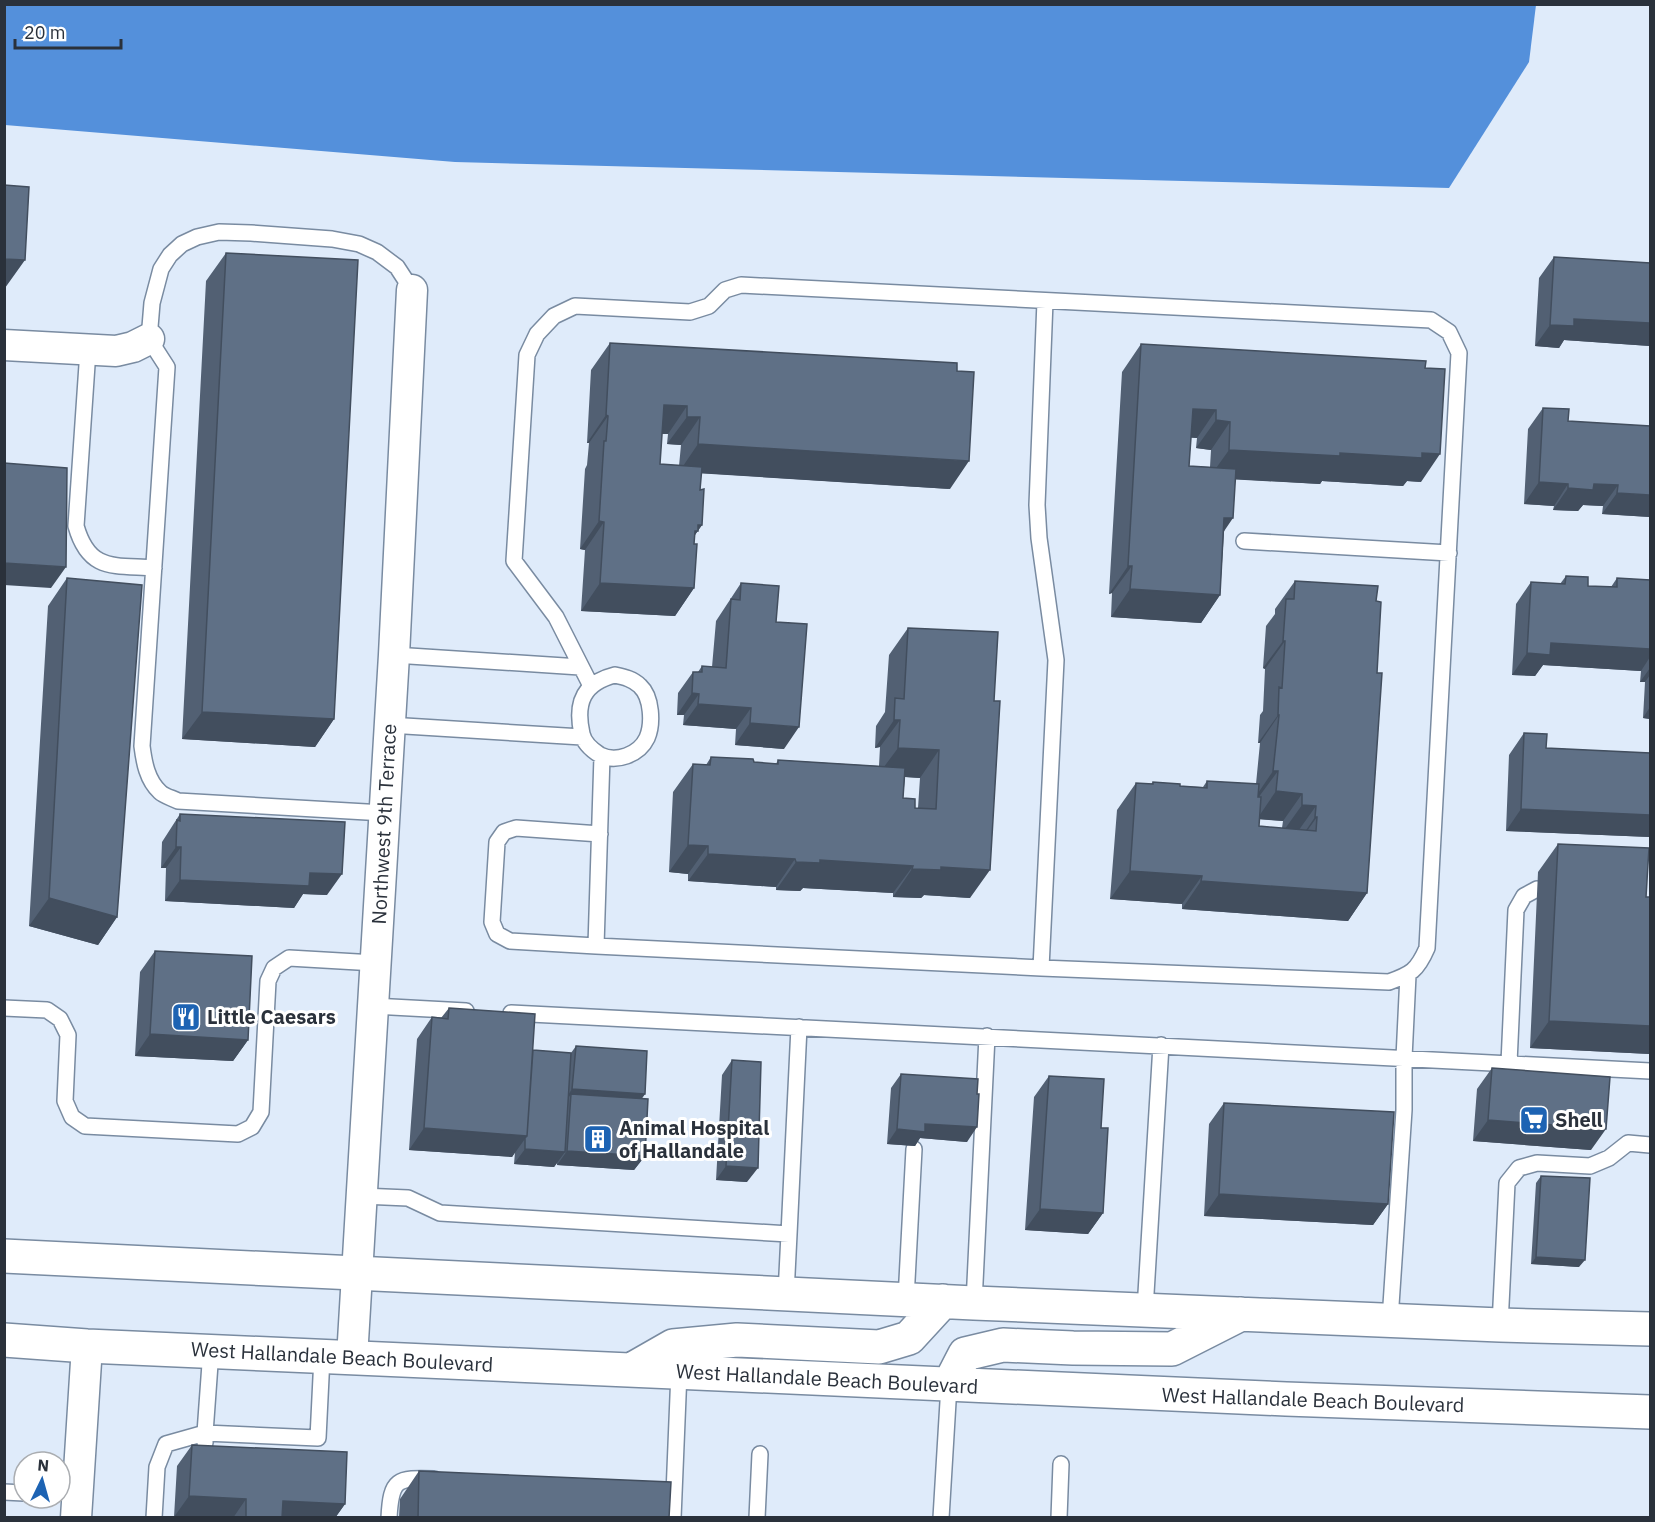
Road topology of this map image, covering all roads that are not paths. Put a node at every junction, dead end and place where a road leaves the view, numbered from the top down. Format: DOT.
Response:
graph roads {
  1 [pos="412,290"];
  2 [pos="1045,301"];
  3 [pos="148,339"];
  4 [pos="4,345"];
  5 [pos="88,350"];
  6 [pos="1244,541"];
  7 [pos="1449,553"];
  8 [pos="154,568"];
  9 [pos="394,655"];
  10 [pos="580,667"];
  11 [pos="591,686"];
  12 [pos="389,725"];
  13 [pos="582,737"];
  14 [pos="602,756"];
  15 [pos="384,813"];
  16 [pos="600,834"];
  17 [pos="1537,890"];
  18 [pos="596,946"];
  19 [pos="375,963"];
  20 [pos="1041,968"];
  21 [pos="1408,975"];
  22 [pos="373,1006"];
  23 [pos="4,1008"];
  24 [pos="799,1027"];
  25 [pos="987,1036"];
  26 [pos="1161,1045"];
  27 [pos="1404,1058"];
  28 [pos="1509,1063"];
  29 [pos="1650,1071"];
  30 [pos="1650,1145"];
  31 [pos="914,1149"];
  32 [pos="362,1196"];
  33 [pos="789,1234"];
  34 [pos="4,1256"];
  35 [pos="358,1273"];
  36 [pos="786,1293"];
  37 [pos="906,1299"];
  38 [pos="959,1302"];
  39 [pos="1145,1310"];
  40 [pos="1242,1313"];
  41 [pos="1390,1320"];
  42 [pos="1500,1325"];
  43 [pos="1650,1329"];
  44 [pos="4,1340"];
  45 [pos="87,1346"];
  46 [pos="211,1350"];
  47 [pos="337,1357"];
  48 [pos="631,1371"];
  49 [pos="679,1372"];
  50 [pos="949,1385"];
  51 [pos="1650,1412"];
  52 [pos="205,1433"];
  53 [pos="760,1454"];
  54 [pos="206,1455"];
  55 [pos="1061,1464"];
  56 [pos="453,1480"];
  57 [pos="72,1493"];
  58 [pos="154,1518"];
  59 [pos="389,1518"];
  60 [pos="673,1518"];
  61 [pos="757,1518"];
  62 [pos="941,1518"];
  63 [pos="1059,1518"];
  1 -- 3 [label="lane"];
  1 -- 9 [label="street, Northwest 9th Terrace"];
  2 -- 7 [label="lane"];
  2 -- 10 [label="lane"];
  2 -- 20 [label="lane"];
  3 -- 5 [label="street"];
  3 -- 8 [label="lane"];
  4 -- 5 [label="street"];
  5 -- 8 [label="lane"];
  6 -- 7 [label="lane"];
  7 -- 21 [label="lane"];
  8 -- 15 [label="lane"];
  9 -- 10 [label="lane"];
  9 -- 12 [label="street, Northwest 9th Terrace"];
  10 -- 11 [label="lane"];
  11 -- 13 [label="lane"];
  11 -- 14 [label="lane"];
  12 -- 13 [label="lane"];
  12 -- 15 [label="street, Northwest 9th Terrace"];
  13 -- 14 [label="lane"];
  14 -- 16 [label="lane"];
  15 -- 19 [label="street, Northwest 9th Terrace"];
  16 -- 18 [label="lane"];
  16 -- 18 [label="lane"];
  17 -- 28 [label="lane"];
  18 -- 20 [label="lane"];
  19 -- 22 [label="street, Northwest 9th Terrace"];
  19 -- 23 [label="lane"];
  20 -- 21 [label="lane"];
  21 -- 27 [label="lane"];
  22 -- 24 [label="lane"];
  22 -- 32 [label="street, Northwest 9th Terrace"];
  24 -- 25 [label="lane"];
  24 -- 33 [label="lane"];
  25 -- 26 [label="lane"];
  25 -- 38 [label="lane"];
  26 -- 27 [label="lane"];
  26 -- 39 [label="lane"];
  27 -- 28 [label="lane"];
  27 -- 41 [label="lane"];
  28 -- 29 [label="lane"];
  30 -- 42 [label="lane"];
  31 -- 37 [label="lane"];
  32 -- 33 [label="lane"];
  32 -- 35 [label="street, Northwest 9th Terrace"];
  33 -- 36 [label="lane"];
  34 -- 35 [label="main road"];
  35 -- 36 [label="main road"];
  35 -- 47 [label="street, Northwest 9th Terrace"];
  36 -- 37 [label="main road"];
  37 -- 38 [label="main road"];
  38 -- 39 [label="main road"];
  38 -- 48 [label="main road"];
  39 -- 40 [label="main road"];
  40 -- 41 [label="main road"];
  40 -- 50 [label="main road"];
  41 -- 42 [label="main road"];
  42 -- 43 [label="main road"];
  44 -- 45 [label="main road, West Hallandale Beach Boulevard"];
  45 -- 46 [label="main road, West Hallandale Beach Boulevard"];
  45 -- 57 [label="street"];
  46 -- 47 [label="main road, West Hallandale Beach Boulevard"];
  46 -- 52 [label="lane"];
  47 -- 48 [label="main road, West Hallandale Beach Boulevard"];
  47 -- 52 [label="lane"];
  48 -- 49 [label="main road, West Hallandale Beach Boulevard"];
  49 -- 50 [label="main road, West Hallandale Beach Boulevard"];
  49 -- 60 [label="lane"];
  50 -- 51 [label="main road, West Hallandale Beach Boulevard"];
  50 -- 62 [label="lane"];
  52 -- 54 [label="lane"];
  52 -- 58 [label="lane"];
  53 -- 61 [label="lane"];
  55 -- 63 [label="lane"];
  56 -- 59 [label="lane"];
}
